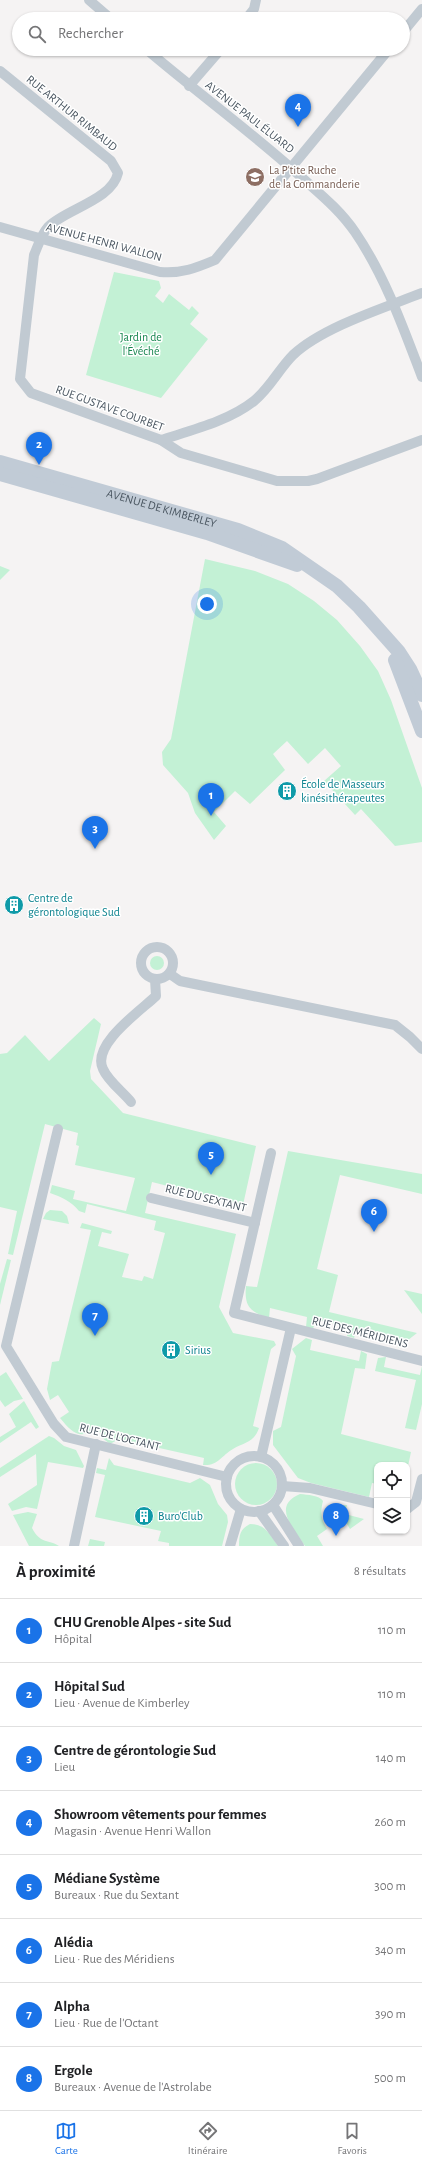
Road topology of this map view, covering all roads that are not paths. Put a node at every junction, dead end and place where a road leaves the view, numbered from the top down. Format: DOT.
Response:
graph roads {
  1 [pos="89,0"];
  2 [pos="256,0"];
  3 [pos="422,9"];
  4 [pos="103,12"];
  5 [pos="252,12"];
  6 [pos="410,24"];
  7 [pos="154,56"];
  8 [pos="214,56"];
  9 [pos="383,56"];
  10 [pos="1,73"];
  11 [pos="189,86"];
  12 [pos="292,167"];
  13 [pos="0,227"];
  14 [pos="40,238"];
  15 [pos="422,293"];
  16 [pos="394,304"];
  17 [pos="422,377"];
  18 [pos="161,440"];
  19 [pos="422,440"];
  20 [pos="0,462"];
  21 [pos="0,474"];
  22 [pos="314,572"];
  23 [pos="378,628"];
  24 [pos="422,695"];
  25 [pos="422,731"];
  26 [pos="170,974"];
  27 [pos="155,979"];
  28 [pos="422,1049"];
  29 [pos="132,1102"];
  30 [pos="58,1129"];
  31 [pos="271,1153"];
  32 [pos="151,1198"];
  33 [pos="255,1223"];
  34 [pos="291,1328"];
  35 [pos="3,1342"];
  36 [pos="422,1361"];
  37 [pos="96,1444"];
  38 [pos="261,1457"];
  39 [pos="227,1477"];
  40 [pos="422,1479"];
  41 [pos="282,1486"];
  42 [pos="374,1503"];
  43 [pos="273,1505"];
  44 [pos="410,1507"];
  45 [pos="241,1509"];
  46 [pos="260,1512"];
  47 [pos="74,1546"];
  48 [pos="230,1546"];
  49 [pos="284,1546"];
  50 [pos="299,1546"];
  1 -- 4 [label="street"];
  2 -- 5 [label="street"];
  3 -- 6 [label="street"];
  7 -- 11 [label="street, AVENUE PAUL ÉLUARD"];
  8 -- 11 [label="street"];
  9 -- 12 [label="street, AVENUE HENRI WALLON"];
  10 -- 14 [label="street, RUE ARTHUR RIMBAUD"];
  11 -- 12 [label="street, AVENUE PAUL ÉLUARD"];
  12 -- 14 [label="street, AVENUE HENRI WALLON"];
  12 -- 16 [label="street, AVENUE PAUL ÉLUARD"];
  13 -- 14 [label="street, AVENUE HENRI WALLON"];
  14 -- 18 [label="street, RUE GUSTAVE COURBET"];
  15 -- 16 [label="street"];
  16 -- 17 [label="street, AVENUE PAUL ÉLUARD"];
  16 -- 18 [label="street"];
  18 -- 19 [label="street, RUE GUSTAVE COURBET"];
  20 -- 22 [label="main road, AVENUE DE KIMBERLEY"];
  21 -- 22 [label="main road, AVENUE DE KIMBERLEY"];
  22 -- 23 [label="main road, AVENUE DE KIMBERLEY"];
  23 -- 24 [label="main road, AVENUE DE KIMBERLEY"];
  23 -- 25 [label="main road, AVENUE DE KIMBERLEY"];
  26 -- 27 [label="street"];
  26 -- 27 [label="street"];
  26 -- 28 [label="street"];
  27 -- 29 [label="street"];
  30 -- 35 [label="street, RUE DE L'OCTANT"];
  31 -- 33 [label="street, RUE DU SEXTANT"];
  32 -- 33 [label="street, RUE DU SEXTANT"];
  33 -- 34 [label="street, RUE DU SEXTANT"];
  34 -- 36 [label="street, RUE DES MÉRIDIENS"];
  34 -- 38 [label="street"];
  35 -- 37 [label="street, RUE DE L'OCTANT"];
  37 -- 39 [label="street, RUE DE L'OCTANT"];
  37 -- 47 [label="street"];
  38 -- 39 [label="street"];
  38 -- 41 [label="street"];
  39 -- 45 [label="street"];
  40 -- 44 [label="street"];
  41 -- 42 [label="street"];
  41 -- 43 [label="street"];
  43 -- 46 [label="street"];
  43 -- 50 [label="street"];
  45 -- 46 [label="street"];
  45 -- 48 [label="street"];
  46 -- 49 [label="street"];
}
